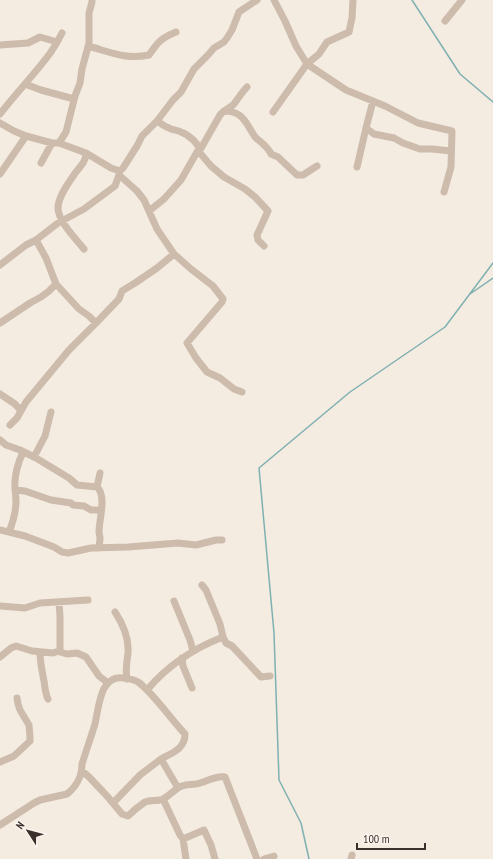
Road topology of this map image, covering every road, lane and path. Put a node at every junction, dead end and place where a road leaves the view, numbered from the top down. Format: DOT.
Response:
graph roads {
  1 [pos="92,0"];
  2 [pos="257,0"];
  3 [pos="274,0"];
  4 [pos="353,0"];
  5 [pos="459,1"];
  6 [pos="445,21"];
  7 [pos="176,32"];
  8 [pos="62,33"];
  9 [pos="57,42"];
  10 [pos="0,45"];
  11 [pos="88,46"];
  12 [pos="307,64"];
  13 [pos="25,84"];
  14 [pos="247,87"];
  15 [pos="74,99"];
  16 [pos="374,101"];
  17 [pos="224,111"];
  18 [pos="273,112"];
  19 [pos="0,114"];
  20 [pos="157,121"];
  21 [pos="0,122"];
  22 [pos="366,128"];
  23 [pos="26,136"];
  24 [pos="55,143"];
  25 [pos="200,150"];
  26 [pos="451,151"];
  27 [pos="86,153"];
  28 [pos="41,163"];
  29 [pos="318,166"];
  30 [pos="357,167"];
  31 [pos="119,173"];
  32 [pos="0,174"];
  33 [pos="444,192"];
  34 [pos="149,211"];
  35 [pos="62,221"];
  36 [pos="36,240"];
  37 [pos="264,246"];
  38 [pos="84,249"];
  39 [pos="174,254"];
  40 [pos="0,265"];
  41 [pos="56,284"];
  42 [pos="96,323"];
  43 [pos="0,324"];
  44 [pos="242,392"];
  45 [pos="0,394"];
  46 [pos="21,410"];
  47 [pos="51,412"];
  48 [pos="10,425"];
  49 [pos="0,440"];
  50 [pos="23,452"];
  51 [pos="34,457"];
  52 [pos="100,473"];
  53 [pos="98,487"];
  54 [pos="15,490"];
  55 [pos="101,510"];
  56 [pos="0,530"];
  57 [pos="9,532"];
  58 [pos="222,540"];
  59 [pos="99,548"];
  60 [pos="202,585"];
  61 [pos="88,600"];
  62 [pos="174,601"];
  63 [pos="59,602"];
  64 [pos="0,606"];
  65 [pos="115,612"];
  66 [pos="223,637"];
  67 [pos="193,650"];
  68 [pos="59,651"];
  69 [pos="40,652"];
  70 [pos="0,657"];
  71 [pos="182,658"];
  72 [pos="270,676"];
  73 [pos="128,678"];
  74 [pos="108,683"];
  75 [pos="192,688"];
  76 [pos="146,690"];
  77 [pos="17,698"];
  78 [pos="48,699"];
  79 [pos="161,760"];
  80 [pos="0,762"];
  81 [pos="82,771"];
  82 [pos="178,788"];
  83 [pos="163,799"];
  84 [pos="113,803"];
  85 [pos="0,825"];
  86 [pos="183,840"];
  87 [pos="274,856"];
  88 [pos="186,859"];
  89 [pos="215,859"];
  90 [pos="256,859"];
  91 [pos="264,859"];
  1 -- 11 [label="street"];
  2 -- 20 [label="street"];
  3 -- 12 [label="street"];
  4 -- 12 [label="street"];
  5 -- 6 [label="street"];
  7 -- 11 [label="street"];
  8 -- 9 [label="street"];
  9 -- 10 [label="street"];
  9 -- 13 [label="street"];
  11 -- 15 [label="street"];
  12 -- 16 [label="street"];
  12 -- 18 [label="street"];
  13 -- 15 [label="street"];
  13 -- 19 [label="street"];
  14 -- 17 [label="street"];
  15 -- 24 [label="street"];
  16 -- 22 [label="street"];
  16 -- 26 [label="street"];
  17 -- 25 [label="street"];
  17 -- 29 [label="street"];
  20 -- 25 [label="street"];
  20 -- 31 [label="street"];
  21 -- 23 [label="street"];
  22 -- 26 [label="street"];
  22 -- 30 [label="street"];
  23 -- 24 [label="street"];
  23 -- 32 [label="street"];
  24 -- 27 [label="street"];
  24 -- 28 [label="street"];
  25 -- 34 [label="street"];
  25 -- 37 [label="street"];
  26 -- 33 [label="street"];
  27 -- 31 [label="street"];
  27 -- 35 [label="street"];
  31 -- 34 [label="street"];
  31 -- 35 [label="street"];
  34 -- 39 [label="street"];
  35 -- 36 [label="street"];
  35 -- 38 [label="street"];
  36 -- 40 [label="street"];
  36 -- 41 [label="street"];
  39 -- 42 [label="street"];
  39 -- 44 [label="street"];
  41 -- 42 [label="street"];
  41 -- 43 [label="street"];
  42 -- 46 [label="street"];
  45 -- 46 [label="street"];
  46 -- 48 [label="street"];
  47 -- 51 [label="street"];
  49 -- 50 [label="street"];
  50 -- 51 [label="street"];
  50 -- 54 [label="street"];
  51 -- 53 [label="street"];
  52 -- 53 [label="street"];
  53 -- 55 [label="street"];
  54 -- 55 [label="street"];
  54 -- 57 [label="street"];
  55 -- 59 [label="street"];
  56 -- 57 [label="street"];
  57 -- 59 [label="street"];
  58 -- 59 [label="street"];
  60 -- 66 [label="street"];
  61 -- 63 [label="street"];
  62 -- 67 [label="street"];
  63 -- 64 [label="street"];
  63 -- 68 [label="street"];
  65 -- 73 [label="street"];
  66 -- 67 [label="street"];
  66 -- 72 [label="street"];
  67 -- 71 [label="street"];
  68 -- 69 [label="street"];
  68 -- 74 [label="street"];
  69 -- 70 [label="street"];
  69 -- 78 [label="street"];
  71 -- 75 [label="street"];
  71 -- 76 [label="street"];
  73 -- 74 [label="street"];
  73 -- 76 [label="street"];
  74 -- 81 [label="street"];
  76 -- 79 [label="street"];
  77 -- 80 [label="street"];
  79 -- 82 [label="street"];
  79 -- 84 [label="street"];
  81 -- 84 [label="street"];
  81 -- 85 [label="street"];
  82 -- 83 [label="street"];
  82 -- 90 [label="street"];
  83 -- 84 [label="street"];
  83 -- 86 [label="street"];
  86 -- 88 [label="street"];
  86 -- 89 [label="street"];
  87 -- 91 [label="street"];
}
